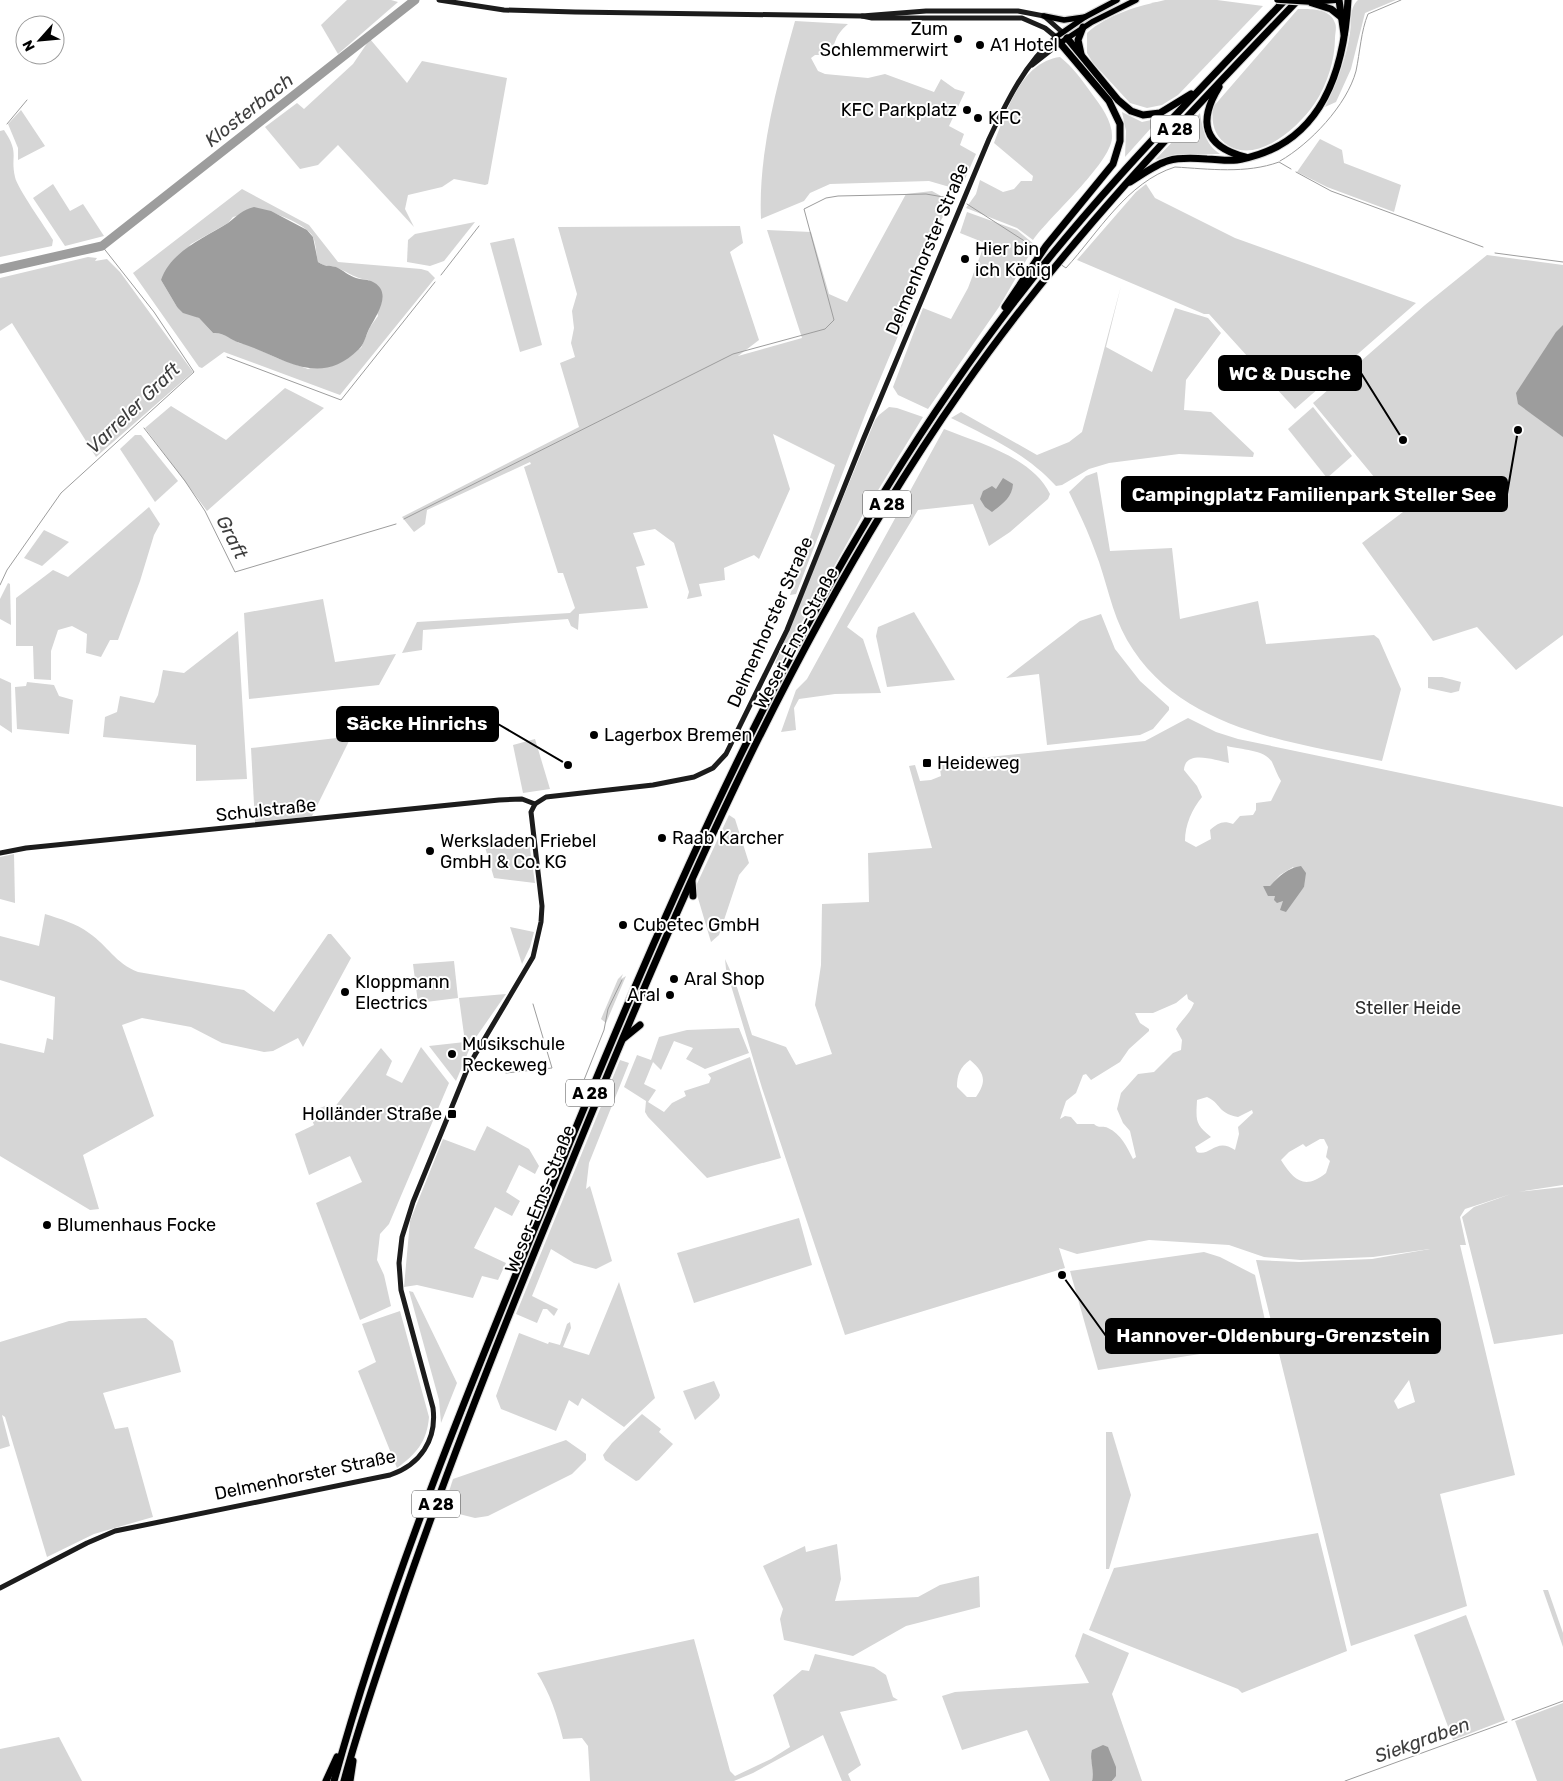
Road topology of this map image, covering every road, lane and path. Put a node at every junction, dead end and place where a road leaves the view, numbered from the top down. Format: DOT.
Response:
graph roads {
  1 [pos="439,0"];
  2 [pos="1117,0"];
  3 [pos="1136,0"];
  4 [pos="1277,0"];
  5 [pos="1285,0"];
  6 [pos="1298,0"];
  7 [pos="1339,0"];
  8 [pos="1348,0"];
  9 [pos="1309,2"];
  10 [pos="862,16"];
  11 [pos="1044,16"];
  12 [pos="1085,17"];
  13 [pos="1341,17"];
  14 [pos="1083,27"];
  15 [pos="1345,37"];
  16 [pos="1061,38"];
  17 [pos="1082,57"];
  18 [pos="1229,72"];
  19 [pos="1202,87"];
  20 [pos="1248,157"];
  21 [pos="1121,187"];
  22 [pos="999,322"];
  23 [pos="535,804"];
  24 [pos="0,854"];
  25 [pos="692,878"];
  26 [pos="692,896"];
  27 [pos="640,1025"];
  28 [pos="622,1039"];
  29 [pos="0,1588"];
  30 [pos="355,1741"];
  31 [pos="345,1742"];
  32 [pos="326,1781"];
  33 [pos="334,1781"];
  34 [pos="344,1781"];
  35 [pos="350,1781"];
  1 -- 10 [label="street"];
  2 -- 12 [label="main road"];
  3 -- 14 [label="main road, Delmenhorster Straße"];
  4 -- 9 [label="main road, bridge"];
  5 -- 19 [label="highway, Weser-Ems-Straße / A 28"];
  6 -- 18 [label="highway, Weser-Ems-Straße / A 28"];
  7 -- 9 [label="main road"];
  7 -- 13 [label="highway"];
  8 -- 15 [label="highway"];
  9 -- 13 [label="highway"];
  10 -- 11 [label="street"];
  10 -- 16 [label="street"];
  11 -- 12 [label="main road"];
  11 -- 16 [label="street"];
  12 -- 16 [label="main road"];
  13 -- 15 [label="highway"];
  14 -- 16 [label="main road, Delmenhorster Straße"];
  14 -- 17 [label="highway"];
  15 -- 20 [label="highway"];
  16 -- 17 [label="highway"];
  16 -- 22 [label="highway"];
  16 -- 23 [label="street, Delmenhorster Straße"];
  17 -- 19 [label="highway"];
  18 -- 20 [label="highway"];
  18 -- 21 [label="highway, Weser-Ems-Straße / A 28"];
  19 -- 22 [label="highway, Weser-Ems-Straße / A 28"];
  20 -- 21 [label="highway"];
  21 -- 25 [label="highway, Weser-Ems-Straße / A 28"];
  22 -- 31 [label="highway, Weser-Ems-Straße / A 28"];
  23 -- 24 [label="street, Schulstraße"];
  23 -- 29 [label="street, Delmenhorster Straße"];
  25 -- 26 [label="highway"];
  25 -- 28 [label="highway, Weser-Ems-Straße / A 28"];
  27 -- 28 [label="highway"];
  28 -- 30 [label="highway, Weser-Ems-Straße / A 28"];
  30 -- 34 [label="highway, A 28"];
  30 -- 35 [label="highway"];
  31 -- 32 [label="highway"];
  31 -- 33 [label="highway, A 28"];
}
